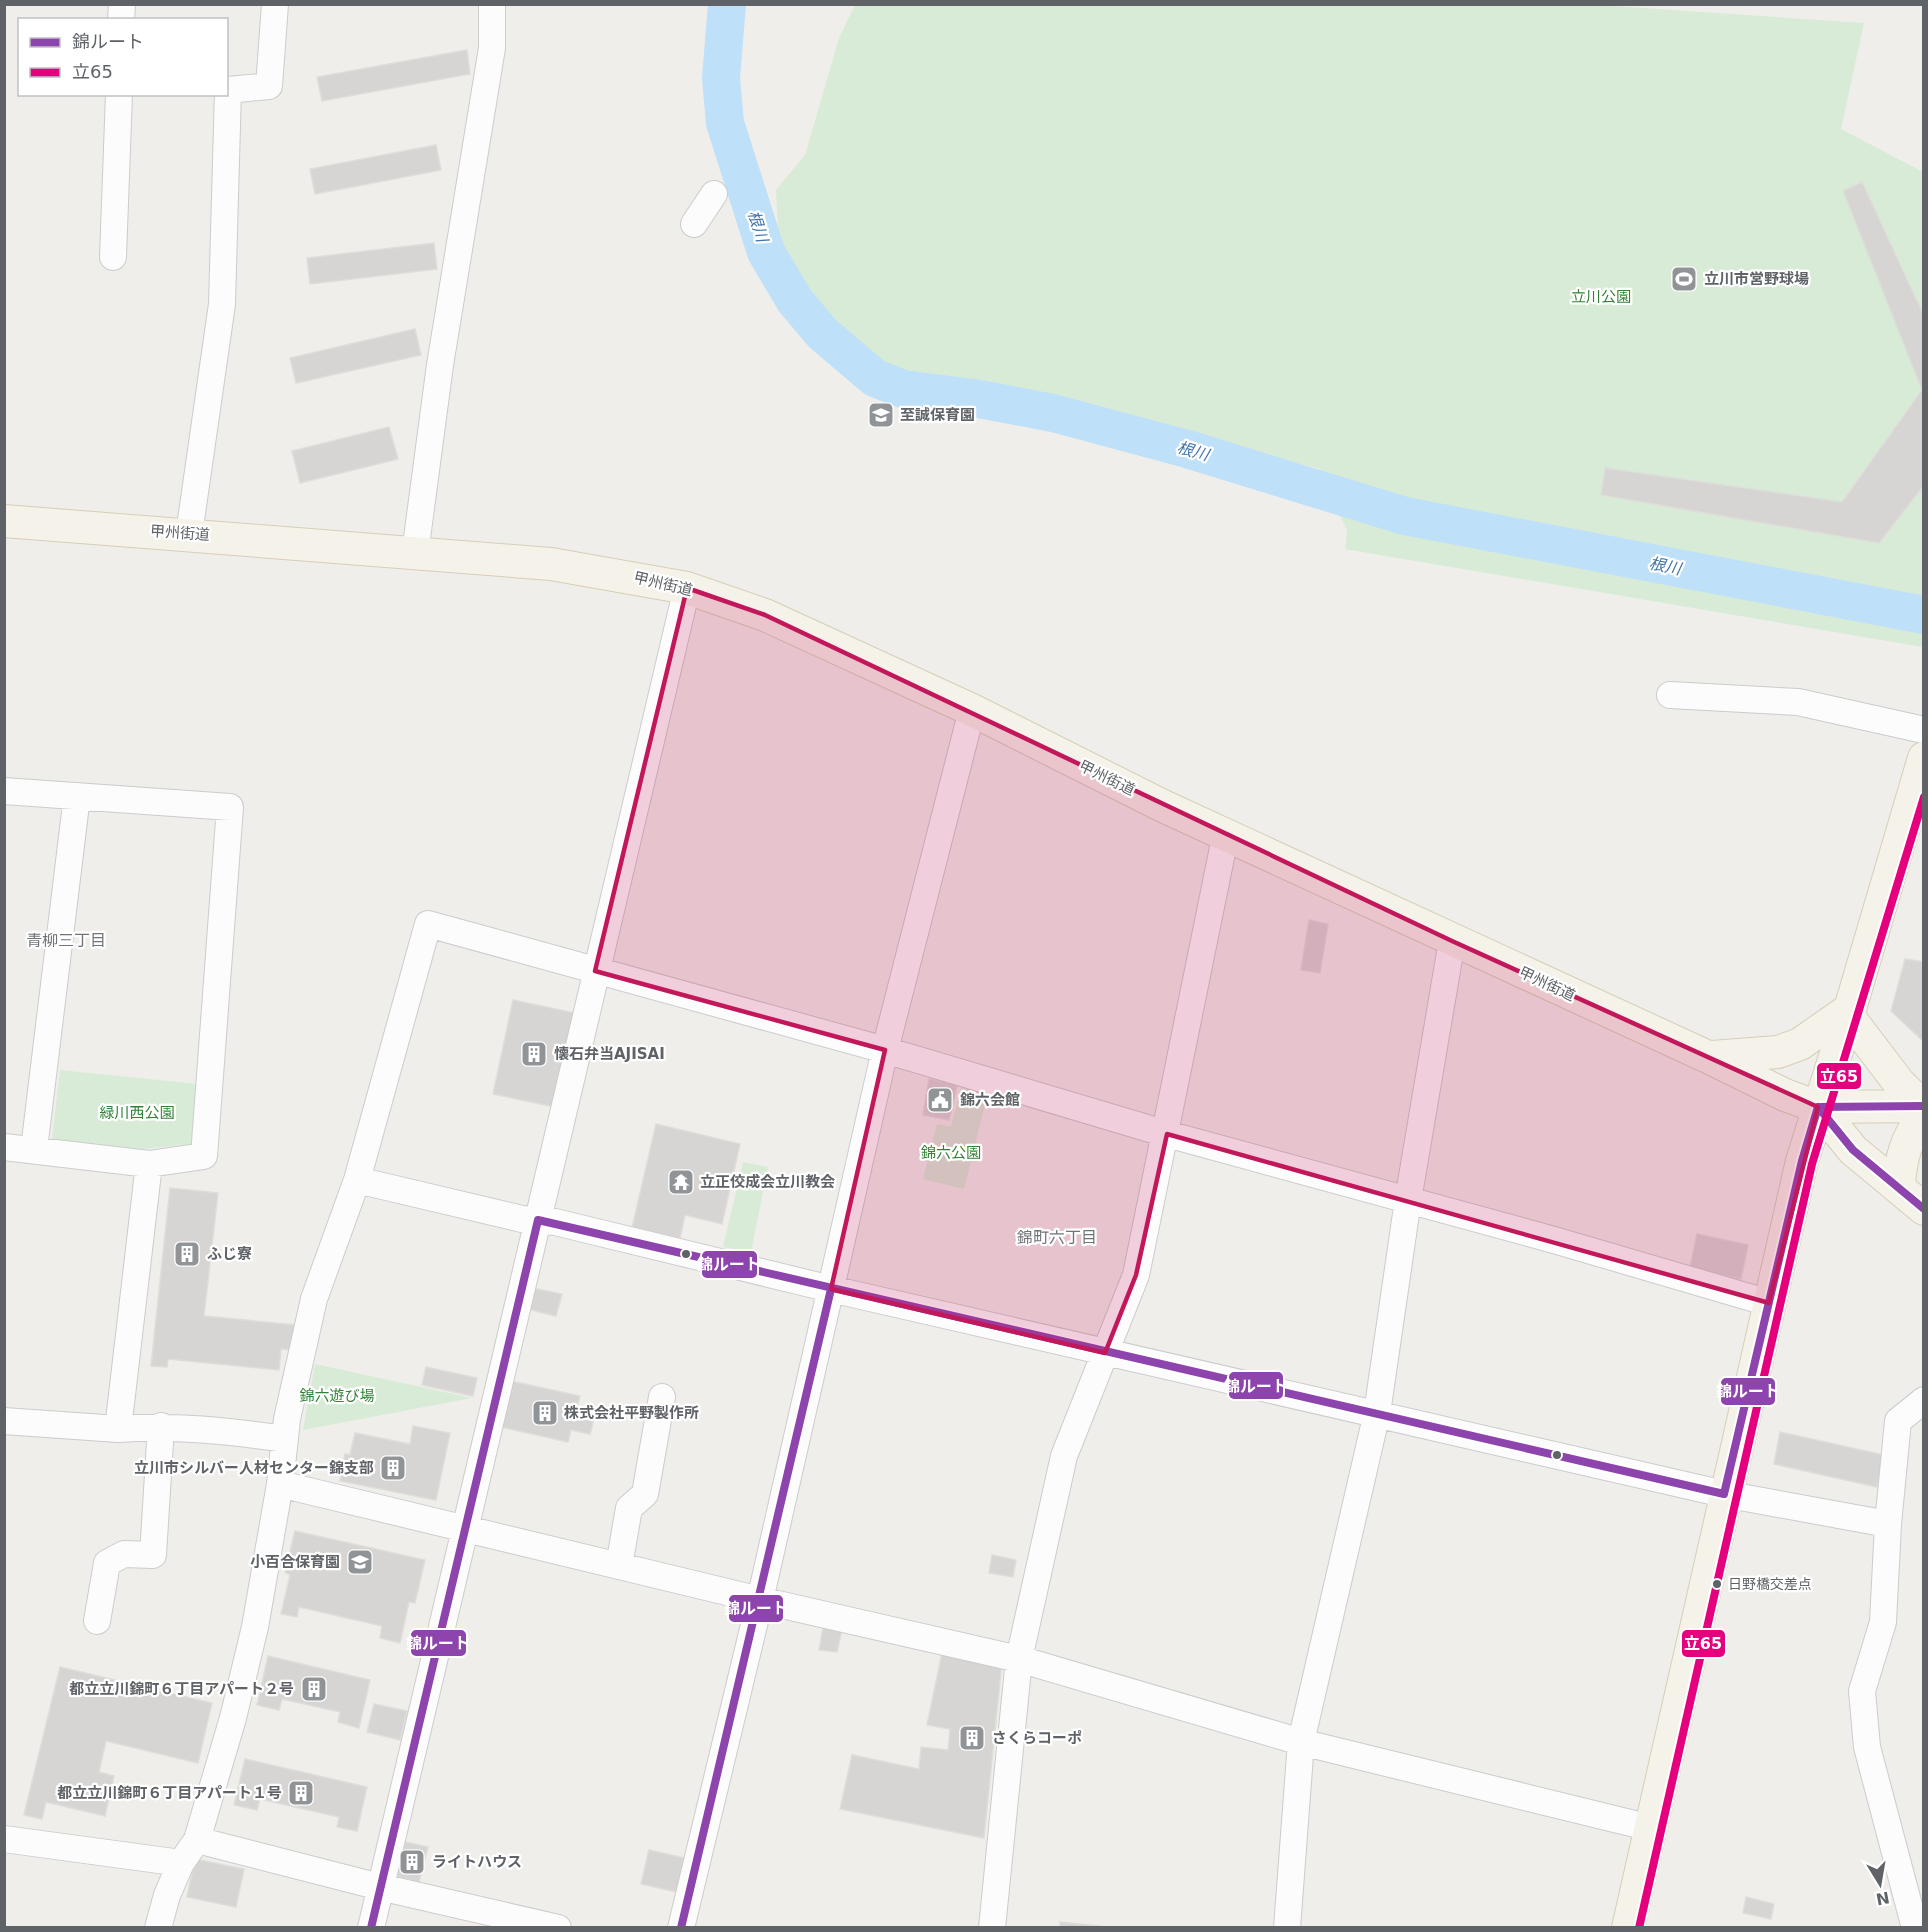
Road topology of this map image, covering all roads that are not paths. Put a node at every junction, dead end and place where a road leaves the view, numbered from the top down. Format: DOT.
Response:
graph roads {
  1 [pos="275,4"];
  2 [pos="492,4"];
  3 [pos="228,90"];
  4 [pos="118,96"];
  5 [pos="228,96"];
  6 [pos="714,194"];
  7 [pos="694,224"];
  8 [pos="113,256"];
  9 [pos="4,520"];
  10 [pos="189,534"];
  11 [pos="415,553"];
  12 [pos="687,588"];
  13 [pos="1670,695"];
  14 [pos="972,710"];
  15 [pos="1923,729"];
  16 [pos="1923,758"];
  17 [pos="4,791"];
  18 [pos="77,796"];
  19 [pos="1226,832"];
  20 [pos="1452,941"];
  21 [pos="595,971"];
  22 [pos="1849,1013"];
  23 [pos="885,1050"];
  24 [pos="1708,1057"];
  25 [pos="1818,1107"];
  26 [pos="1923,1109"];
  27 [pos="1167,1134"];
  28 [pos="4,1147"];
  29 [pos="34,1149"];
  30 [pos="149,1164"];
  31 [pos="357,1180"];
  32 [pos="1899,1188"];
  33 [pos="1408,1200"];
  34 [pos="1923,1209"];
  35 [pos="538,1220"];
  36 [pos="831,1289"];
  37 [pos="1769,1303"];
  38 [pos="1106,1353"];
  39 [pos="662,1397"];
  40 [pos="1923,1400"];
  41 [pos="1377,1413"];
  42 [pos="4,1421"];
  43 [pos="161,1426"];
  44 [pos="118,1429"];
  45 [pos="285,1439"];
  46 [pos="280,1484"];
  47 [pos="1724,1494"];
  48 [pos="1888,1524"];
  49 [pos="465,1530"];
  50 [pos="620,1566"];
  51 [pos="760,1600"];
  52 [pos="97,1621"];
  53 [pos="1019,1659"];
  54 [pos="1301,1742"];
  55 [pos="1652,1828"];
  56 [pos="4,1839"];
  57 [pos="196,1840"];
  58 [pos="181,1863"];
  59 [pos="380,1887"];
  60 [pos="158,1928"];
  61 [pos="371,1928"];
  62 [pos="558,1928"];
  63 [pos="681,1928"];
  64 [pos="992,1928"];
  65 [pos="1287,1928"];
  66 [pos="1628,1928"];
  67 [pos="1915,1928"];
  1 -- 3 [label="street"];
  2 -- 11 [label="street"];
  4 -- 8 [label="street"];
  5 -- 10 [label="street"];
  6 -- 7 [label="street"];
  9 -- 10 [label="main road, 甲州街道"];
  10 -- 11 [label="main road, 甲州街道"];
  11 -- 12 [label="main road, 甲州街道"];
  12 -- 14 [label="main road, 甲州街道"];
  12 -- 21 [label="street"];
  13 -- 15 [label="street"];
  14 -- 19 [label="main road, 甲州街道"];
  14 -- 23 [label="street"];
  16 -- 22 [label="main road"];
  17 -- 18 [label="street"];
  18 -- 29 [label="street"];
  18 -- 30 [label="street"];
  19 -- 20 [label="main road, 甲州街道"];
  19 -- 27 [label="street"];
  20 -- 24 [label="main road, 甲州街道"];
  20 -- 33 [label="street"];
  21 -- 23 [label="street"];
  21 -- 31 [label="street"];
  21 -- 35 [label="street"];
  22 -- 24 [label="main road"];
  22 -- 25 [label="main road"];
  22 -- 26 [label="main road"];
  23 -- 27 [label="street"];
  23 -- 36 [label="street"];
  24 -- 25 [label="main road, 甲州街道"];
  25 -- 26 [label="main road"];
  25 -- 32 [label="main road"];
  25 -- 37 [label="main road"];
  26 -- 32 [label="main road"];
  27 -- 33 [label="street"];
  27 -- 38 [label="street"];
  28 -- 29 [label="street"];
  29 -- 30 [label="street"];
  30 -- 44 [label="street"];
  31 -- 35 [label="street"];
  31 -- 45 [label="street"];
  32 -- 34 [label="main road"];
  33 -- 37 [label="street"];
  33 -- 41 [label="street"];
  35 -- 36 [label="street"];
  35 -- 49 [label="street"];
  36 -- 38 [label="street"];
  36 -- 51 [label="street"];
  37 -- 47 [label="main road"];
  38 -- 41 [label="street"];
  38 -- 53 [label="street"];
  39 -- 50 [label="street"];
  40 -- 48 [label="street"];
  41 -- 47 [label="street"];
  41 -- 54 [label="street"];
  42 -- 44 [label="street"];
  43 -- 44 [label="street"];
  43 -- 45 [label="street"];
  43 -- 52 [label="street"];
  45 -- 46 [label="street"];
  46 -- 49 [label="street"];
  46 -- 57 [label="street"];
  47 -- 48 [label="street"];
  47 -- 55 [label="main road"];
  48 -- 67 [label="street"];
  49 -- 50 [label="street"];
  49 -- 59 [label="street"];
  50 -- 51 [label="street"];
  51 -- 53 [label="street"];
  51 -- 63 [label="street"];
  53 -- 54 [label="street"];
  53 -- 64 [label="street"];
  54 -- 55 [label="street"];
  54 -- 65 [label="street"];
  55 -- 66 [label="main road"];
  56 -- 58 [label="street"];
  57 -- 58 [label="street"];
  57 -- 59 [label="street"];
  58 -- 60 [label="street"];
  59 -- 61 [label="street"];
  59 -- 62 [label="street"];
}
